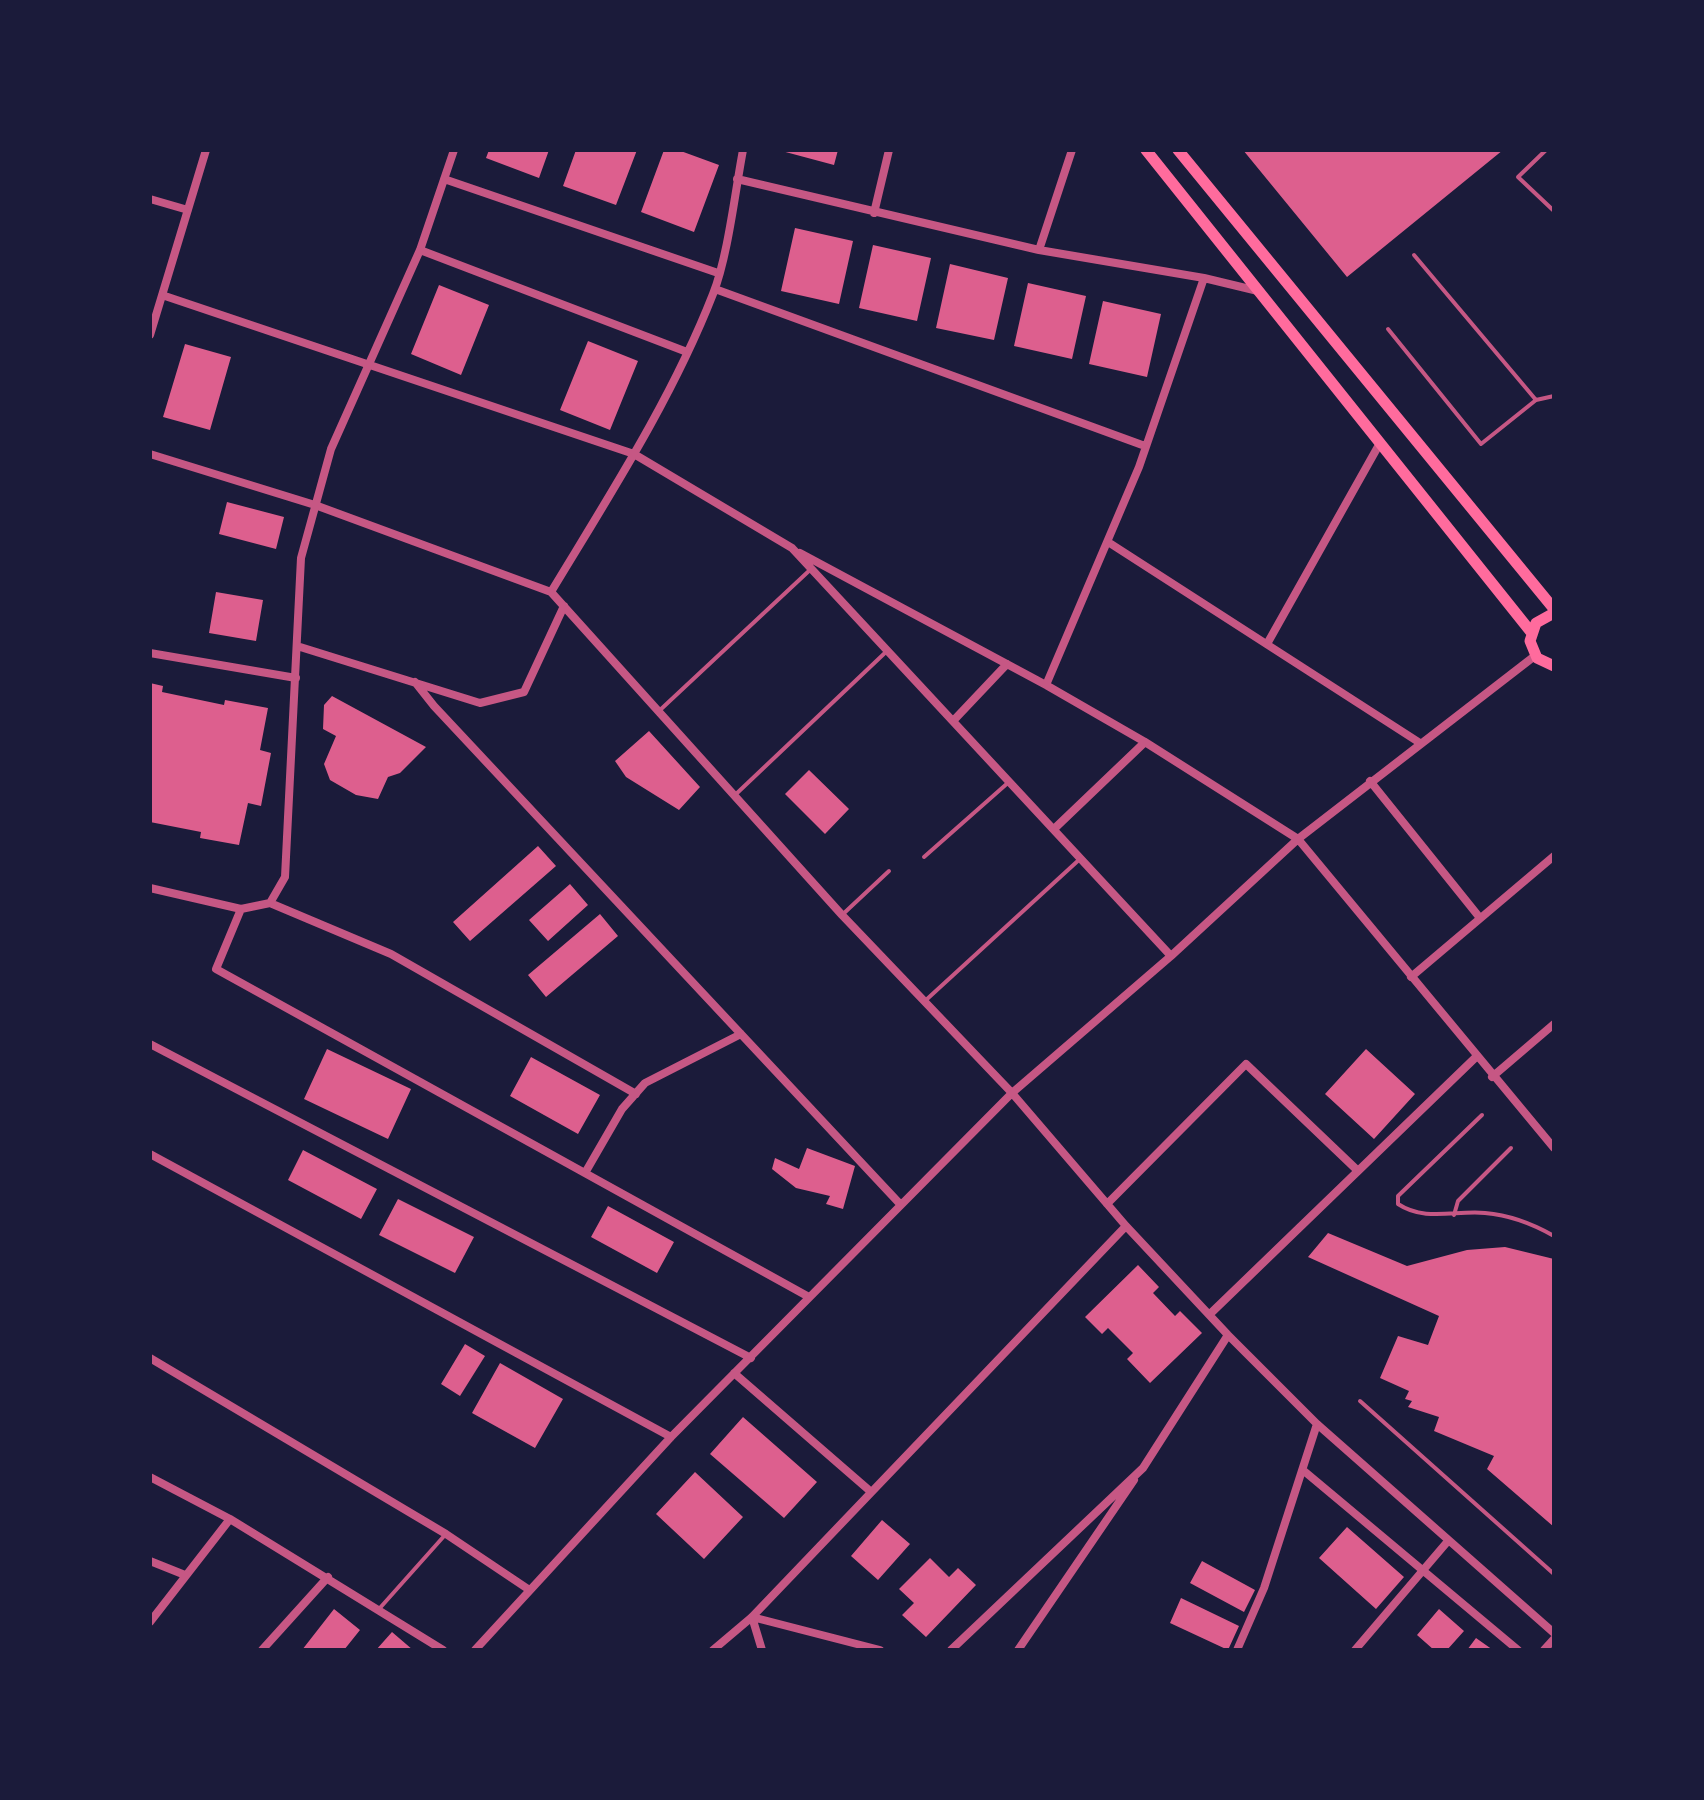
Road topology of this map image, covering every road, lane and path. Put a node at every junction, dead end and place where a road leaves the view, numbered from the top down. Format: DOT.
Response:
graph roads {
  1 [pos="206,150"];
  2 [pos="454,150"];
  3 [pos="743,150"];
  4 [pos="889,150"];
  5 [pos="1072,150"];
  6 [pos="1146,150"];
  7 [pos="1178,150"];
  8 [pos="1546,150"];
  9 [pos="444,178"];
  10 [pos="737,179"];
  11 [pos="150,199"];
  12 [pos="188,210"];
  13 [pos="1554,211"];
  14 [pos="874,213"];
  15 [pos="420,250"];
  16 [pos="1039,250"];
  17 [pos="1414,255"];
  18 [pos="718,273"];
  19 [pos="1204,278"];
  20 [pos="715,290"];
  21 [pos="1258,291"];
  22 [pos="162,295"];
  23 [pos="1388,329"];
  24 [pos="150,335"];
  25 [pos="688,352"];
  26 [pos="370,366"];
  27 [pos="1554,396"];
  28 [pos="1536,400"];
  29 [pos="1380,442"];
  30 [pos="1145,446"];
  31 [pos="150,454"];
  32 [pos="634,454"];
  33 [pos="315,505"];
  34 [pos="1108,542"];
  35 [pos="792,548"];
  36 [pos="812,569"];
  37 [pos="551,592"];
  38 [pos="564,606"];
  39 [pos="1554,611"];
  40 [pos="1532,632"];
  41 [pos="1267,644"];
  42 [pos="297,646"];
  43 [pos="888,650"];
  44 [pos="150,653"];
  45 [pos="1536,655"];
  46 [pos="1007,664"];
  47 [pos="1552,668"];
  48 [pos="296,678"];
  49 [pos="415,682"];
  50 [pos="1046,685"];
  51 [pos="658,711"];
  52 [pos="954,720"];
  53 [pos="1145,742"];
  54 [pos="1420,744"];
  55 [pos="1370,781"];
  56 [pos="1010,782"];
  57 [pos="735,795"];
  58 [pos="1054,829"];
  59 [pos="1298,839"];
  60 [pos="1554,856"];
  61 [pos="924,857"];
  62 [pos="1081,858"];
  63 [pos="890,872"];
  64 [pos="150,888"];
  65 [pos="270,903"];
  66 [pos="240,909"];
  67 [pos="842,915"];
  68 [pos="1480,918"];
  69 [pos="1171,956"];
  70 [pos="1412,977"];
  71 [pos="925,1002"];
  72 [pos="1554,1024"];
  73 [pos="741,1034"];
  74 [pos="150,1044"];
  75 [pos="1476,1057"];
  76 [pos="1492,1077"];
  77 [pos="1012,1093"];
  78 [pos="636,1094"];
  79 [pos="1482,1115"];
  80 [pos="1511,1148"];
  81 [pos="1554,1148"];
  82 [pos="150,1154"];
  83 [pos="1356,1170"];
  84 [pos="586,1173"];
  85 [pos="900,1204"];
  86 [pos="1107,1204"];
  87 [pos="1454,1215"];
  88 [pos="1126,1226"];
  89 [pos="1554,1236"];
  90 [pos="809,1296"];
  91 [pos="1210,1314"];
  92 [pos="1228,1335"];
  93 [pos="150,1358"];
  94 [pos="751,1358"];
  95 [pos="734,1373"];
  96 [pos="1360,1401"];
  97 [pos="1317,1424"];
  98 [pos="671,1437"];
  99 [pos="1142,1468"];
  100 [pos="1304,1471"];
  101 [pos="150,1477"];
  102 [pos="870,1491"];
  103 [pos="230,1519"];
  104 [pos="446,1534"];
  105 [pos="1448,1540"];
  106 [pos="150,1561"];
  107 [pos="1423,1571"];
  108 [pos="1554,1574"];
  109 [pos="185,1575"];
  110 [pos="328,1578"];
  111 [pos="528,1590"];
  112 [pos="379,1610"];
  113 [pos="752,1617"];
  114 [pos="150,1622"];
  115 [pos="1554,1636"];
  116 [pos="262,1650"];
  117 [pos="442,1650"];
  118 [pos="475,1650"];
  119 [pos="713,1650"];
  120 [pos="762,1650"];
  121 [pos="880,1650"];
  122 [pos="951,1650"];
  123 [pos="1018,1650"];
  124 [pos="1237,1650"];
  125 [pos="1355,1650"];
  126 [pos="1518,1650"];
  127 [pos="1544,1650"];
  1 -- 12 [label="street"];
  2 -- 9 [label="street"];
  3 -- 10 [label="street"];
  4 -- 14 [label="street"];
  5 -- 16 [label="street"];
  6 -- 21 [label="main road"];
  7 -- 39 [label="main road"];
  8 -- 13 [label="lane"];
  9 -- 15 [label="street"];
  9 -- 18 [label="street"];
  10 -- 14 [label="street"];
  10 -- 18 [label="street"];
  11 -- 12 [label="street"];
  12 -- 22 [label="street"];
  14 -- 16 [label="street"];
  15 -- 25 [label="street"];
  15 -- 26 [label="street"];
  16 -- 19 [label="street"];
  17 -- 28 [label="lane"];
  18 -- 20 [label="street"];
  19 -- 21 [label="street"];
  19 -- 30 [label="street"];
  20 -- 25 [label="street"];
  20 -- 30 [label="street"];
  21 -- 29 [label="main road"];
  22 -- 24 [label="street"];
  22 -- 26 [label="street"];
  23 -- 28 [label="lane"];
  25 -- 32 [label="street"];
  26 -- 32 [label="street"];
  26 -- 33 [label="street"];
  27 -- 28 [label="lane"];
  29 -- 40 [label="main road"];
  29 -- 41 [label="street"];
  30 -- 34 [label="street"];
  31 -- 33 [label="street"];
  32 -- 35 [label="street"];
  32 -- 37 [label="street"];
  33 -- 37 [label="street"];
  33 -- 42 [label="street"];
  34 -- 41 [label="street"];
  34 -- 50 [label="street"];
  35 -- 36 [label="street"];
  35 -- 46 [label="street"];
  36 -- 43 [label="street"];
  36 -- 51 [label="lane"];
  37 -- 38 [label="street"];
  38 -- 49 [label="street"];
  38 -- 51 [label="street"];
  39 -- 40 [label="main road"];
  40 -- 45 [label="main road"];
  41 -- 54 [label="street"];
  42 -- 48 [label="street"];
  42 -- 49 [label="street"];
  43 -- 52 [label="street"];
  43 -- 57 [label="lane"];
  44 -- 48 [label="street"];
  45 -- 47 [label="main road"];
  45 -- 54 [label="street"];
  46 -- 50 [label="street"];
  46 -- 52 [label="street"];
  48 -- 65 [label="street"];
  49 -- 73 [label="street"];
  50 -- 53 [label="street"];
  51 -- 57 [label="street"];
  52 -- 56 [label="street"];
  53 -- 58 [label="street"];
  53 -- 59 [label="street"];
  54 -- 55 [label="street"];
  55 -- 59 [label="street"];
  55 -- 68 [label="street"];
  56 -- 58 [label="street"];
  56 -- 61 [label="lane"];
  57 -- 67 [label="street"];
  58 -- 62 [label="street"];
  59 -- 69 [label="street"];
  59 -- 70 [label="street"];
  60 -- 68 [label="street"];
  62 -- 69 [label="street"];
  62 -- 71 [label="lane"];
  63 -- 67 [label="lane"];
  64 -- 66 [label="street"];
  65 -- 66 [label="street"];
  65 -- 78 [label="street"];
  66 -- 84 [label="street"];
  67 -- 71 [label="street"];
  68 -- 70 [label="street"];
  69 -- 77 [label="street"];
  70 -- 75 [label="street"];
  71 -- 77 [label="street"];
  72 -- 76 [label="street"];
  73 -- 78 [label="street"];
  73 -- 85 [label="street"];
  74 -- 94 [label="street"];
  75 -- 76 [label="street"];
  75 -- 83 [label="street"];
  76 -- 81 [label="street"];
  77 -- 85 [label="street"];
  77 -- 86 [label="street"];
  78 -- 84 [label="street"];
  79 -- 87 [label="lane"];
  80 -- 87 [label="lane"];
  82 -- 98 [label="street"];
  83 -- 86 [label="street"];
  83 -- 91 [label="street"];
  84 -- 90 [label="street"];
  85 -- 90 [label="street"];
  86 -- 88 [label="street"];
  87 -- 89 [label="lane"];
  88 -- 91 [label="street"];
  88 -- 102 [label="street"];
  90 -- 94 [label="street"];
  91 -- 92 [label="street"];
  92 -- 97 [label="street"];
  92 -- 99 [label="street"];
  93 -- 104 [label="street"];
  94 -- 95 [label="street"];
  95 -- 98 [label="street"];
  95 -- 102 [label="street"];
  96 -- 108 [label="lane"];
  97 -- 100 [label="street"];
  97 -- 105 [label="street"];
  98 -- 111 [label="street"];
  99 -- 122 [label="street"];
  99 -- 123 [label="street"];
  100 -- 107 [label="street"];
  100 -- 124 [label="street"];
  101 -- 103 [label="street"];
  102 -- 113 [label="street"];
  103 -- 109 [label="street"];
  103 -- 110 [label="street"];
  104 -- 111 [label="street"];
  104 -- 112 [label="lane"];
  105 -- 107 [label="street"];
  105 -- 115 [label="street"];
  106 -- 109 [label="street"];
  107 -- 125 [label="street"];
  107 -- 126 [label="street"];
  109 -- 114 [label="street"];
  110 -- 112 [label="street"];
  110 -- 116 [label="street"];
  111 -- 118 [label="street"];
  112 -- 117 [label="street"];
  113 -- 119 [label="street"];
  113 -- 120 [label="street"];
  113 -- 121 [label="street"];
  115 -- 127 [label="street"];
}
